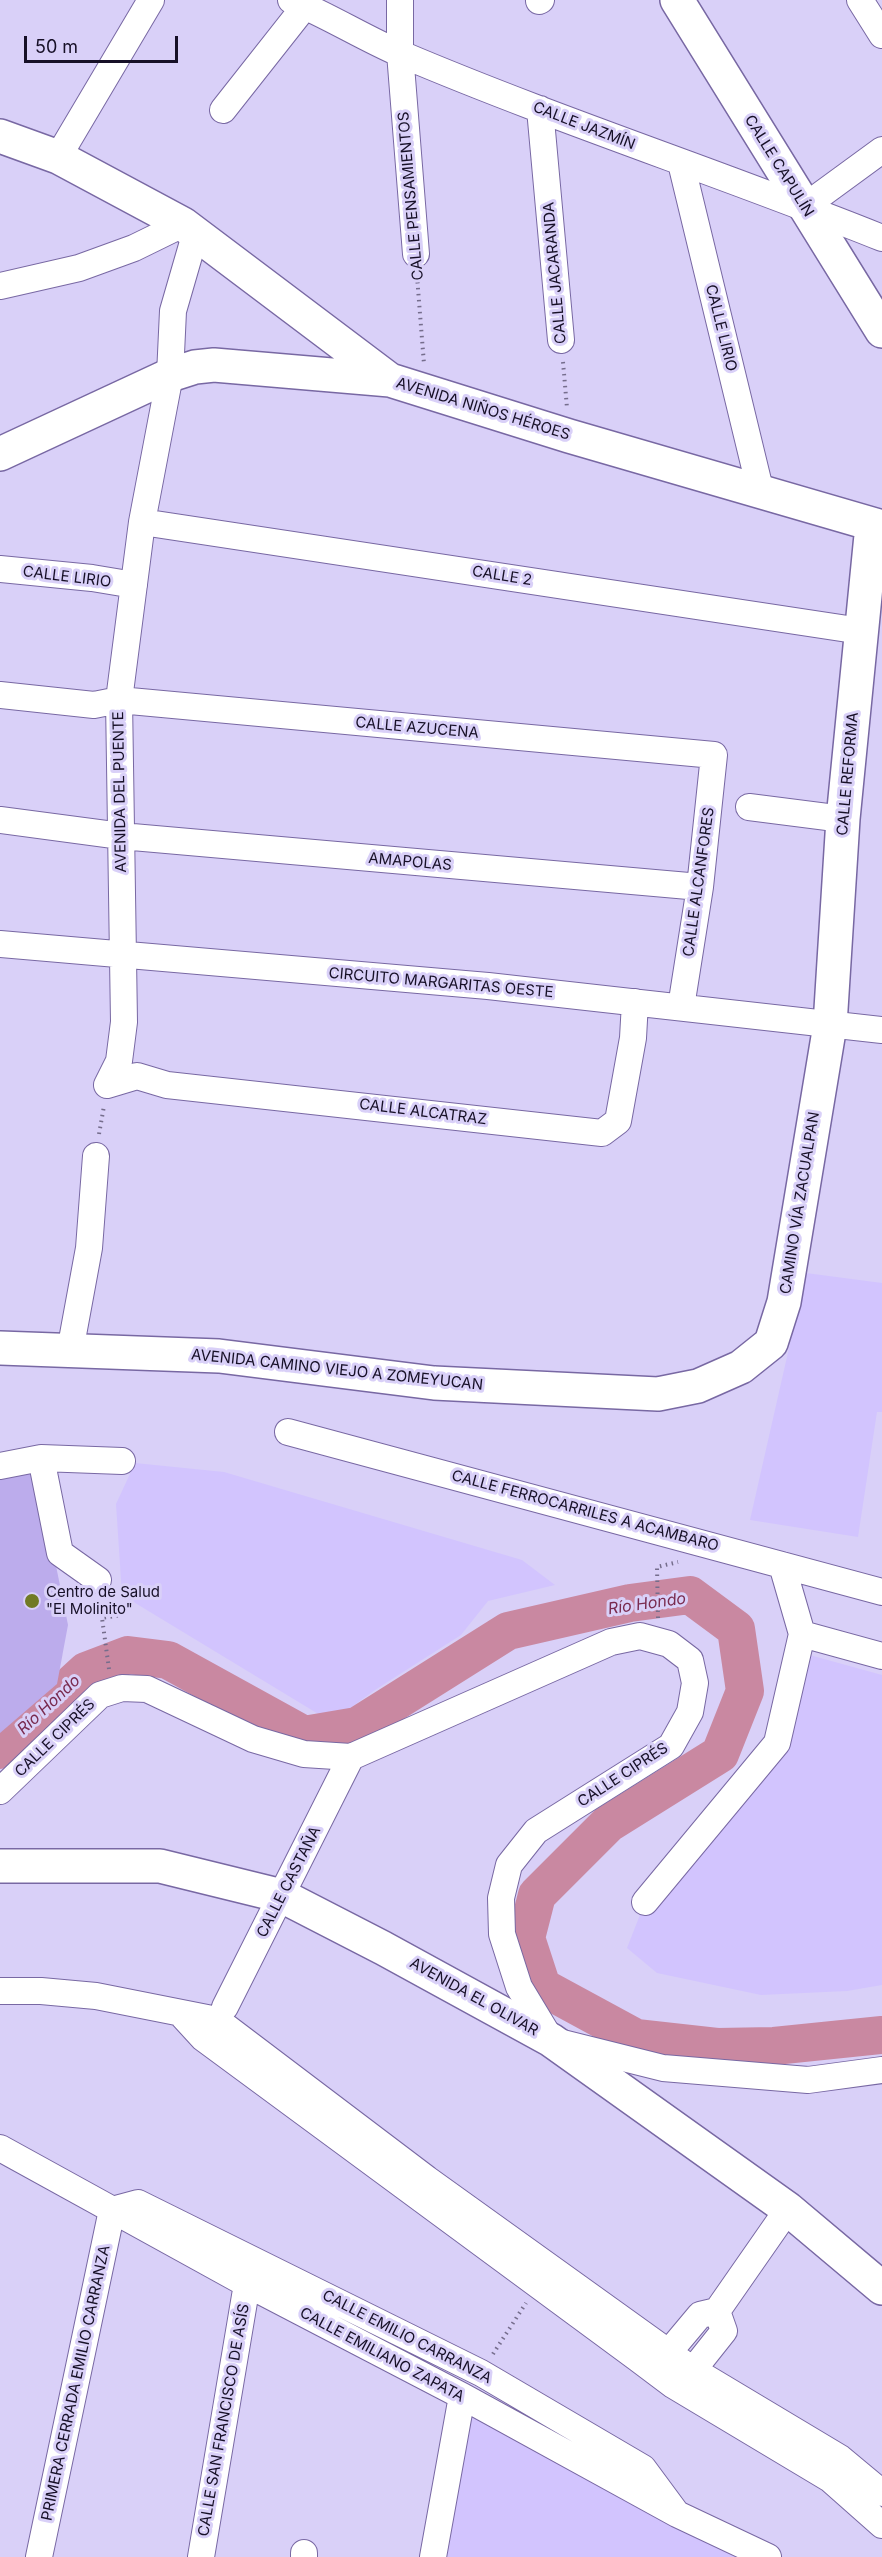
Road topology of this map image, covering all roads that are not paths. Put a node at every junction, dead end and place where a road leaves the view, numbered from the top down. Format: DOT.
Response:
graph roads {
  1 [pos="152,0"];
  2 [pos="400,0"];
  3 [pos="677,0"];
  4 [pos="860,0"];
  5 [pos="298,3"];
  6 [pos="882,35"];
  7 [pos="400,53"];
  8 [pos="540,109"];
  9 [pos="223,111"];
  10 [pos="0,136"];
  11 [pos="882,150"];
  12 [pos="58,157"];
  13 [pos="681,163"];
  14 [pos="804,207"];
  15 [pos="189,229"];
  16 [pos="882,238"];
  17 [pos="416,254"];
  18 [pos="0,286"];
  19 [pos="882,331"];
  20 [pos="561,340"];
  21 [pos="170,375"];
  22 [pos="390,380"];
  23 [pos="3,442"];
  24 [pos="761,493"];
  25 [pos="142,522"];
  26 [pos="877,526"];
  27 [pos="0,569"];
  28 [pos="134,585"];
  29 [pos="861,631"];
  30 [pos="0,695"];
  31 [pos="119,700"];
  32 [pos="714,756"];
  33 [pos="749,807"];
  34 [pos="843,819"];
  35 [pos="0,820"];
  36 [pos="121,836"];
  37 [pos="700,888"];
  38 [pos="0,944"];
  39 [pos="121,955"];
  40 [pos="635,1002"];
  41 [pos="681,1007"];
  42 [pos="830,1025"];
  43 [pos="882,1030"];
  44 [pos="107,1085"];
  45 [pos="96,1156"];
  46 [pos="0,1348"];
  47 [pos="70,1351"];
  48 [pos="741,1366"];
  49 [pos="288,1432"];
  50 [pos="41,1458"];
  51 [pos="122,1461"];
  52 [pos="0,1466"];
  53 [pos="782,1565"];
  54 [pos="98,1580"];
  55 [pos="882,1592"];
  56 [pos="802,1634"];
  57 [pos="882,1656"];
  58 [pos="351,1756"];
  59 [pos="0,1791"];
  60 [pos="0,1866"];
  61 [pos="282,1896"];
  62 [pos="645,1902"];
  63 [pos="0,1991"];
  64 [pos="225,2007"];
  65 [pos="181,2014"];
  66 [pos="551,2040"];
  67 [pos="882,2070"];
  68 [pos="0,2148"];
  69 [pos="788,2209"];
  70 [pos="112,2210"];
  71 [pos="247,2284"];
  72 [pos="882,2289"];
  73 [pos="717,2311"];
  74 [pos="669,2352"];
  75 [pos="693,2370"];
  76 [pos="462,2396"];
  77 [pos="835,2468"];
  78 [pos="882,2493"];
  79 [pos="677,2514"];
  80 [pos="882,2525"];
  81 [pos="39,2557"];
  82 [pos="201,2557"];
  83 [pos="433,2557"];
  84 [pos="768,2557"];
  1 -- 12 [label="street"];
  2 -- 7 [label="street, CALLE PENSAMIENTOS"];
  3 -- 14 [label="street, CALLE CAPULÍN"];
  4 -- 6 [label="street"];
  5 -- 7 [label="street, CALLE JAZMÍN"];
  5 -- 9 [label="street"];
  7 -- 8 [label="street, CALLE JAZMÍN"];
  7 -- 17 [label="street, CALLE PENSAMIENTOS"];
  8 -- 13 [label="street, CALLE JAZMÍN"];
  8 -- 20 [label="street, CALLE JACARANDA"];
  10 -- 12 [label="street, AVENIDA NIÑOS HÉROES"];
  11 -- 14 [label="street"];
  12 -- 15 [label="street, AVENIDA NIÑOS HÉROES"];
  13 -- 14 [label="street, CALLE JAZMÍN"];
  13 -- 24 [label="street, CALLE LIRIO"];
  14 -- 16 [label="street, CALLE JAZMÍN"];
  14 -- 19 [label="street, CALLE CAPULÍN"];
  15 -- 18 [label="street"];
  15 -- 21 [label="street, AVENIDA DEL PUENTE"];
  15 -- 22 [label="street, AVENIDA NIÑOS HÉROES"];
  21 -- 22 [label="street"];
  21 -- 23 [label="street"];
  21 -- 25 [label="street, AVENIDA DEL PUENTE"];
  22 -- 24 [label="street, AVENIDA NIÑOS HÉROES"];
  24 -- 26 [label="street, AVENIDA NIÑOS HÉROES"];
  25 -- 28 [label="street, AVENIDA DEL PUENTE"];
  25 -- 29 [label="street, CALLE 2"];
  26 -- 29 [label="street, CALLE REFORMA"];
  27 -- 28 [label="street, CALLE LIRIO"];
  28 -- 31 [label="street, AVENIDA DEL PUENTE"];
  29 -- 34 [label="street, CALLE REFORMA"];
  30 -- 31 [label="street, CALLE AZUCENA"];
  31 -- 32 [label="street, CALLE AZUCENA"];
  31 -- 36 [label="street, AVENIDA DEL PUENTE"];
  32 -- 37 [label="street, CALLE ALCANFORES"];
  33 -- 34 [label="street"];
  34 -- 42 [label="street, CALLE REFORMA"];
  35 -- 36 [label="street, AMAPOLAS"];
  36 -- 37 [label="street, AMAPOLAS"];
  36 -- 39 [label="street, AVENIDA DEL PUENTE"];
  37 -- 41 [label="street, CALLE ALCANFORES"];
  38 -- 39 [label="street, CIRCUITO MARGARITAS OESTE"];
  39 -- 40 [label="street, CIRCUITO MARGARITAS OESTE"];
  39 -- 44 [label="street, AVENIDA DEL PUENTE"];
  40 -- 41 [label="street, CIRCUITO MARGARITAS OESTE"];
  40 -- 44 [label="street, CALLE ALCATRAZ"];
  41 -- 42 [label="street, CIRCUITO MARGARITAS OESTE"];
  42 -- 43 [label="street, CIRCUITO MARGARITAS OESTE"];
  42 -- 48 [label="street, CAMINO VÍA ZACUALPAN"];
  45 -- 47 [label="street"];
  46 -- 47 [label="street, AVENIDA CAMINO VIEJO A ZOMEYUCAN"];
  47 -- 48 [label="street, AVENIDA CAMINO VIEJO A ZOMEYUCAN"];
  49 -- 53 [label="street, CALLE FERROCARRILES A ACAMBARO"];
  50 -- 51 [label="street"];
  50 -- 52 [label="street"];
  50 -- 54 [label="street"];
  53 -- 55 [label="street, CALLE FERROCARRILES A ACAMBARO"];
  53 -- 56 [label="street"];
  56 -- 57 [label="street"];
  56 -- 62 [label="street"];
  58 -- 59 [label="street, CALLE CIPRÉS"];
  58 -- 61 [label="street, CALLE CASTAÑA"];
  58 -- 66 [label="street, CALLE CIPRÉS"];
  60 -- 61 [label="street, AVENIDA EL OLIVAR"];
  61 -- 64 [label="street, CALLE CASTAÑA"];
  61 -- 66 [label="street, AVENIDA EL OLIVAR"];
  63 -- 65 [label="street"];
  65 -- 74 [label="street"];
  65 -- 77 [label="street"];
  66 -- 67 [label="street"];
  66 -- 69 [label="street, AVENIDA EL OLIVAR"];
  68 -- 70 [label="street, CALLE EMILIANO ZAPATA"];
  69 -- 72 [label="street, AVENIDA EL OLIVAR"];
  69 -- 73 [label="street"];
  70 -- 71 [label="street, CALLE EMILIANO ZAPATA"];
  70 -- 79 [label="street, CALLE EMILIO CARRANZA"];
  70 -- 81 [label="street, PRIMERA CERRADA EMILIO CARRANZA"];
  71 -- 76 [label="street, CALLE EMILIANO ZAPATA"];
  71 -- 82 [label="street, CALLE SAN FRANCISCO DE ASÍS"];
  73 -- 74 [label="street"];
  73 -- 75 [label="street"];
  74 -- 75 [label="street"];
  75 -- 77 [label="street"];
  76 -- 79 [label="street, CALLE EMILIANO ZAPATA"];
  76 -- 83 [label="street"];
  77 -- 78 [label="street"];
  77 -- 80 [label="street"];
  79 -- 84 [label="street, CALLE EMILIANO ZAPATA"];
}
